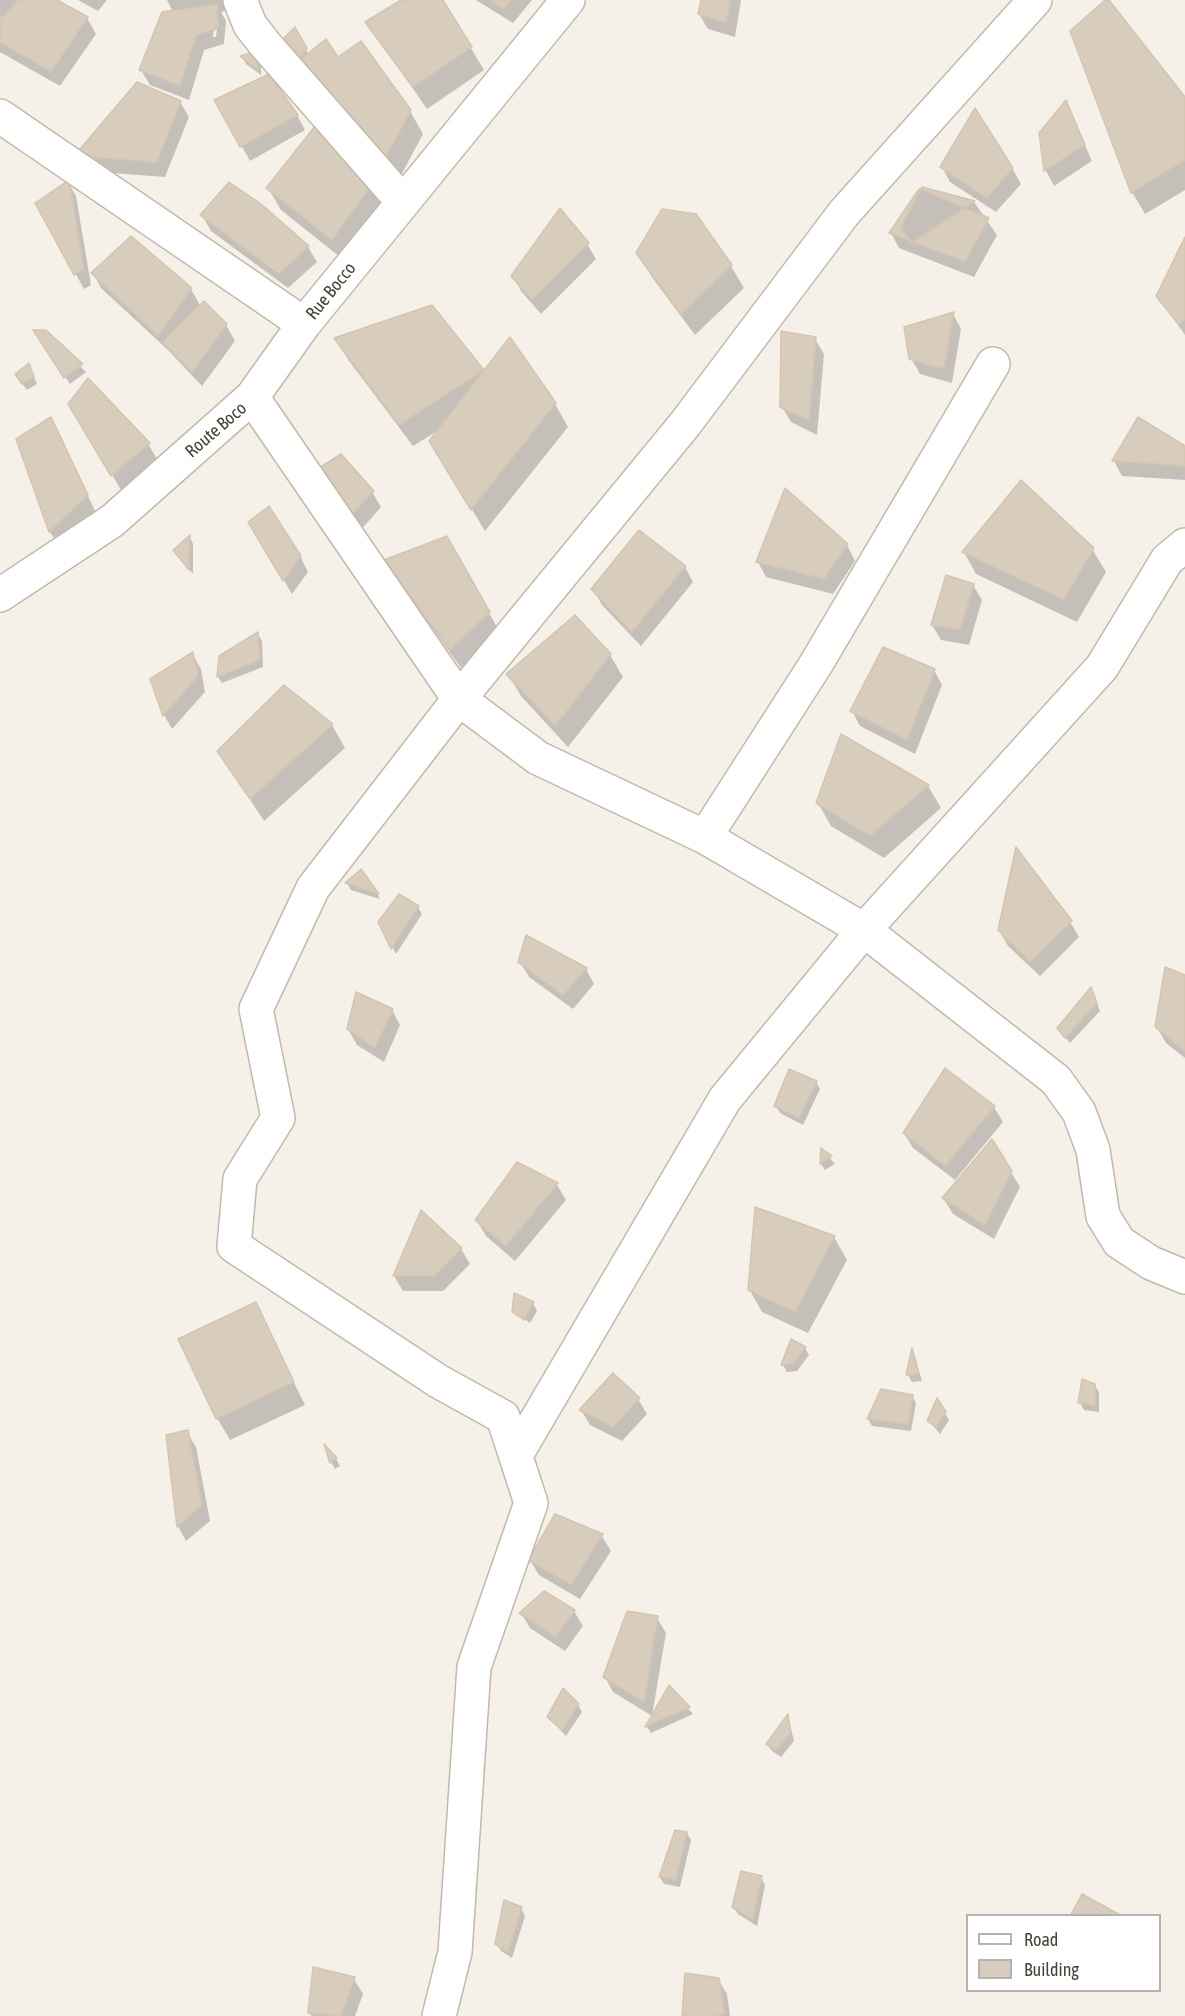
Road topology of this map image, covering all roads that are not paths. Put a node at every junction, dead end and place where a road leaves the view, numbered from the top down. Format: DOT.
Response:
graph roads {
  1 [pos="240,0"];
  2 [pos="568,0"];
  3 [pos="1035,0"];
  4 [pos="0,116"];
  5 [pos="403,202"];
  6 [pos="304,324"];
  7 [pos="993,364"];
  8 [pos="252,397"];
  9 [pos="1185,545"];
  10 [pos="5,582"];
  11 [pos="459,699"];
  12 [pos="705,837"];
  13 [pos="864,930"];
  14 [pos="1185,1277"];
  15 [pos="516,1455"];
  16 [pos="439,2016"];
  1 -- 5 [label="street"];
  2 -- 5 [label="street, Rue Bocco"];
  3 -- 11 [label="street"];
  4 -- 6 [label="street, Rue Bocco"];
  5 -- 6 [label="street, Rue Bocco"];
  6 -- 8 [label="street, Route Boco"];
  7 -- 12 [label="street"];
  8 -- 10 [label="street, Route Boco"];
  8 -- 11 [label="street"];
  9 -- 13 [label="street"];
  11 -- 12 [label="street"];
  11 -- 15 [label="street"];
  12 -- 13 [label="street"];
  13 -- 14 [label="street"];
  13 -- 15 [label="street"];
  15 -- 16 [label="street"];
}
